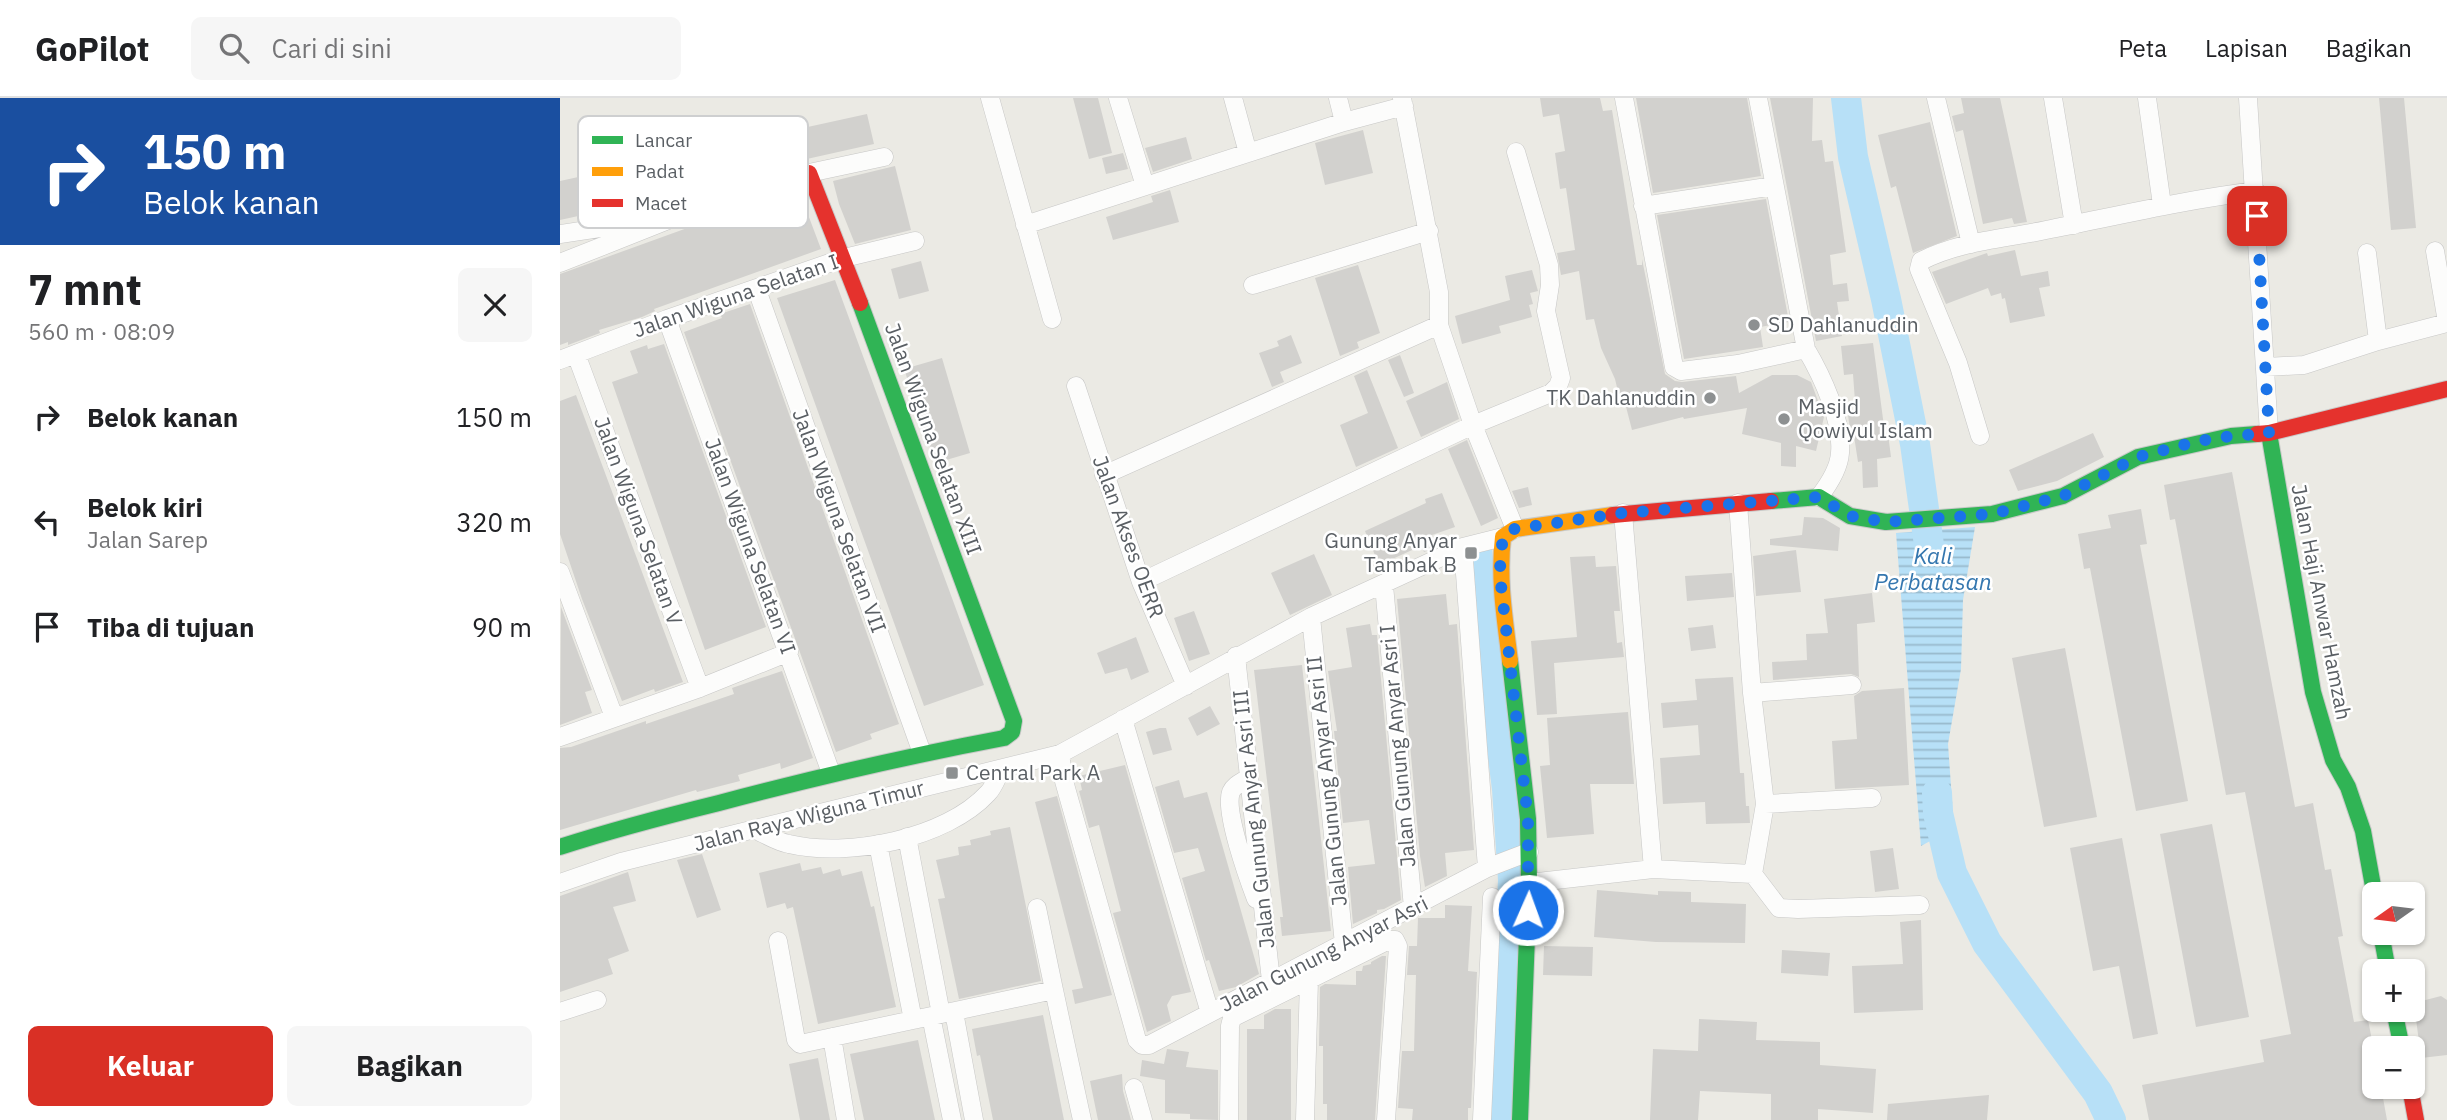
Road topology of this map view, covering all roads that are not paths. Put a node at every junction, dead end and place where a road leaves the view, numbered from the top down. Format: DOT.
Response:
graph roads {
  1 [pos="990,98"];
  2 [pos="1118,98"];
  3 [pos="1233,98"];
  4 [pos="1338,98"];
  5 [pos="1624,98"];
  6 [pos="1758,98"];
  7 [pos="1936,98"];
  8 [pos="2053,98"];
  9 [pos="2147,98"];
  10 [pos="2248,98"];
  11 [pos="1403,102"];
  12 [pos="1344,122"];
  13 [pos="1516,152"];
  14 [pos="1248,153"];
  15 [pos="884,157"];
  16 [pos="808,173"];
  17 [pos="1145,186"];
  18 [pos="1774,186"];
  19 [pos="2256,191"];
  20 [pos="2162,205"];
  21 [pos="1643,206"];
  22 [pos="1025,225"];
  23 [pos="2074,225"];
  24 [pos="598,228"];
  25 [pos="648,228"];
  26 [pos="1429,231"];
  27 [pos="560,234"];
  28 [pos="915,241"];
  29 [pos="1971,243"];
  30 [pos="2434,251"];
  31 [pos="2367,253"];
  32 [pos="844,258"];
  33 [pos="560,263"];
  34 [pos="1253,285"];
  35 [pos="757,290"];
  36 [pos="1052,318"];
  37 [pos="667,319"];
  38 [pos="2447,323"];
  39 [pos="1439,325"];
  40 [pos="2378,341"];
  41 [pos="1806,349"];
  42 [pos="568,357"];
  43 [pos="2266,368"];
  44 [pos="2298,368"];
  45 [pos="1076,386"];
  46 [pos="2447,388"];
  47 [pos="2271,392"];
  48 [pos="1473,425"];
  49 [pos="2269,433"];
  50 [pos="1980,436"];
  51 [pos="1104,475"];
  52 [pos="1819,497"];
  53 [pos="1738,503"];
  54 [pos="1623,513"];
  55 [pos="1509,533"];
  56 [pos="1463,547"];
  57 [pos="560,572"];
  58 [pos="1141,582"];
  59 [pos="1384,585"];
  60 [pos="1311,617"];
  61 [pos="789,652"];
  62 [pos="1236,656"];
  63 [pos="1186,685"];
  64 [pos="1852,685"];
  65 [pos="699,688"];
  66 [pos="1752,693"];
  67 [pos="614,717"];
  68 [pos="1123,719"];
  69 [pos="1014,721"];
  70 [pos="560,737"];
  71 [pos="922,753"];
  72 [pos="1060,754"];
  73 [pos="1001,769"];
  74 [pos="831,773"];
  75 [pos="1872,798"];
  76 [pos="1765,804"];
  77 [pos="754,829"];
  78 [pos="907,837"];
  79 [pos="877,844"];
  80 [pos="560,847"];
  81 [pos="1522,855"];
  82 [pos="1490,867"];
  83 [pos="1653,869"];
  84 [pos="1754,874"];
  85 [pos="2372,882"];
  86 [pos="560,883"];
  87 [pos="1529,883"];
  88 [pos="1492,897"];
  89 [pos="1920,905"];
  90 [pos="1037,908"];
  91 [pos="1413,908"];
  92 [pos="778,941"];
  93 [pos="1344,944"];
  94 [pos="1309,980"];
  95 [pos="1271,981"];
  96 [pos="1054,990"];
  97 [pos="597,1000"];
  98 [pos="560,1012"];
  99 [pos="1210,1013"];
  100 [pos="942,1014"];
  101 [pos="913,1020"];
  102 [pos="832,1037"];
  103 [pos="1134,1088"];
  104 [pos="2412,1099"];
  105 [pos="846,1120"];
  106 [pos="952,1120"];
  107 [pos="974,1120"];
  108 [pos="1082,1120"];
  109 [pos="1143,1120"];
  110 [pos="1229,1120"];
  111 [pos="1305,1120"];
  112 [pos="1386,1120"];
  113 [pos="1482,1120"];
  114 [pos="1520,1120"];
  115 [pos="2416,1120"];
  1 -- 22 [label="street"];
  2 -- 17 [label="street"];
  3 -- 14 [label="street"];
  4 -- 12 [label="street"];
  5 -- 21 [label="street"];
  6 -- 18 [label="street"];
  7 -- 29 [label="street"];
  8 -- 23 [label="street"];
  9 -- 20 [label="street"];
  10 -- 19 [label="street"];
  11 -- 12 [label="street"];
  11 -- 26 [label="street"];
  12 -- 14 [label="street"];
  13 -- 48 [label="street"];
  14 -- 17 [label="street"];
  15 -- 16 [label="street"];
  16 -- 32 [label="street, Jalan Wiguna Selatan XIII"];
  17 -- 22 [label="street"];
  18 -- 21 [label="street"];
  18 -- 41 [label="street"];
  19 -- 20 [label="street"];
  19 -- 43 [label="street"];
  20 -- 23 [label="street"];
  21 -- 41 [label="street"];
  22 -- 36 [label="street"];
  23 -- 29 [label="street"];
  24 -- 27 [label="street"];
  25 -- 33 [label="street"];
  26 -- 34 [label="street"];
  26 -- 39 [label="street"];
  28 -- 32 [label="street, Jalan Wiguna Selatan I"];
  29 -- 50 [label="street"];
  30 -- 38 [label="street"];
  31 -- 40 [label="street"];
  32 -- 35 [label="street, Jalan Wiguna Selatan I"];
  32 -- 69 [label="street, Jalan Wiguna Selatan XIII"];
  35 -- 37 [label="street, Jalan Wiguna Selatan I"];
  35 -- 71 [label="street, Jalan Wiguna Selatan VII"];
  37 -- 42 [label="street, Jalan Wiguna Selatan I"];
  37 -- 61 [label="street, Jalan Wiguna Selatan VI"];
  38 -- 40 [label="street"];
  39 -- 48 [label="street"];
  39 -- 51 [label="street"];
  40 -- 44 [label="street"];
  41 -- 52 [label="street"];
  42 -- 65 [label="street, Jalan Wiguna Selatan V"];
  43 -- 44 [label="street"];
  43 -- 47 [label="street"];
  44 -- 47 [label="street"];
  45 -- 51 [label="street, Jalan Akses OERR"];
  46 -- 49 [label="street"];
  47 -- 49 [label="street"];
  48 -- 55 [label="street"];
  48 -- 58 [label="street"];
  49 -- 52 [label="street"];
  49 -- 85 [label="street, Jalan Haji Anwar Hamzah"];
  51 -- 58 [label="street, Jalan Akses OERR"];
  52 -- 53 [label="street"];
  53 -- 54 [label="street"];
  53 -- 66 [label="street"];
  54 -- 55 [label="street"];
  54 -- 83 [label="street"];
  55 -- 56 [label="street, Jalan Raya Wiguna Timur"];
  55 -- 81 [label="street"];
  56 -- 59 [label="street, Jalan Raya Wiguna Timur"];
  56 -- 82 [label="street"];
  57 -- 67 [label="street"];
  58 -- 63 [label="street, Jalan Akses OERR"];
  59 -- 60 [label="street, Jalan Raya Wiguna Timur"];
  59 -- 91 [label="street, Jalan Gunung Anyar Asri I"];
  60 -- 62 [label="street, Jalan Raya Wiguna Timur"];
  60 -- 93 [label="street, Jalan Gunung Anyar Asri II"];
  61 -- 65 [label="street"];
  61 -- 74 [label="street, Jalan Wiguna Selatan VI"];
  62 -- 63 [label="street, Jalan Raya Wiguna Timur"];
  62 -- 95 [label="street, Jalan Gunung Anyar Asri III"];
  63 -- 68 [label="street, Jalan Raya Wiguna Timur"];
  64 -- 66 [label="street"];
  65 -- 67 [label="street"];
  66 -- 76 [label="street"];
  67 -- 70 [label="street"];
  68 -- 72 [label="street, Jalan Raya Wiguna Timur"];
  68 -- 99 [label="street"];
  69 -- 71 [label="street, Jalan Raya Wiguna Timur"];
  71 -- 74 [label="street, Jalan Raya Wiguna Timur"];
  72 -- 73 [label="street, Jalan Raya Wiguna Timur"];
  72 -- 99 [label="street, Jalan Gunung Anyar Asri"];
  73 -- 77 [label="street, Jalan Raya Wiguna Timur"];
  73 -- 78 [label="street"];
  74 -- 80 [label="street, Jalan Raya Wiguna Timur"];
  75 -- 76 [label="street"];
  76 -- 84 [label="street"];
  77 -- 79 [label="street"];
  77 -- 86 [label="street, Jalan Raya Wiguna Timur"];
  78 -- 79 [label="street"];
  78 -- 100 [label="street"];
  79 -- 101 [label="street"];
  81 -- 82 [label="street, Jalan Gunung Anyar Asri"];
  81 -- 87 [label="street"];
  82 -- 91 [label="street, Jalan Gunung Anyar Asri"];
  83 -- 84 [label="street"];
  83 -- 87 [label="street"];
  84 -- 89 [label="street"];
  87 -- 114 [label="street"];
  88 -- 113 [label="street"];
  90 -- 96 [label="street"];
  91 -- 93 [label="street, Jalan Gunung Anyar Asri"];
  92 -- 102 [label="street"];
  93 -- 95 [label="street, Jalan Gunung Anyar Asri"];
  94 -- 110 [label="street"];
  94 -- 111 [label="street"];
  94 -- 112 [label="street"];
  95 -- 99 [label="street, Jalan Gunung Anyar Asri"];
  96 -- 100 [label="street"];
  96 -- 108 [label="street"];
  97 -- 98 [label="street"];
  100 -- 101 [label="street"];
  100 -- 106 [label="street"];
  100 -- 107 [label="street"];
  101 -- 102 [label="street"];
  102 -- 105 [label="street"];
  103 -- 109 [label="street"];
  104 -- 115 [label="street"];
}
